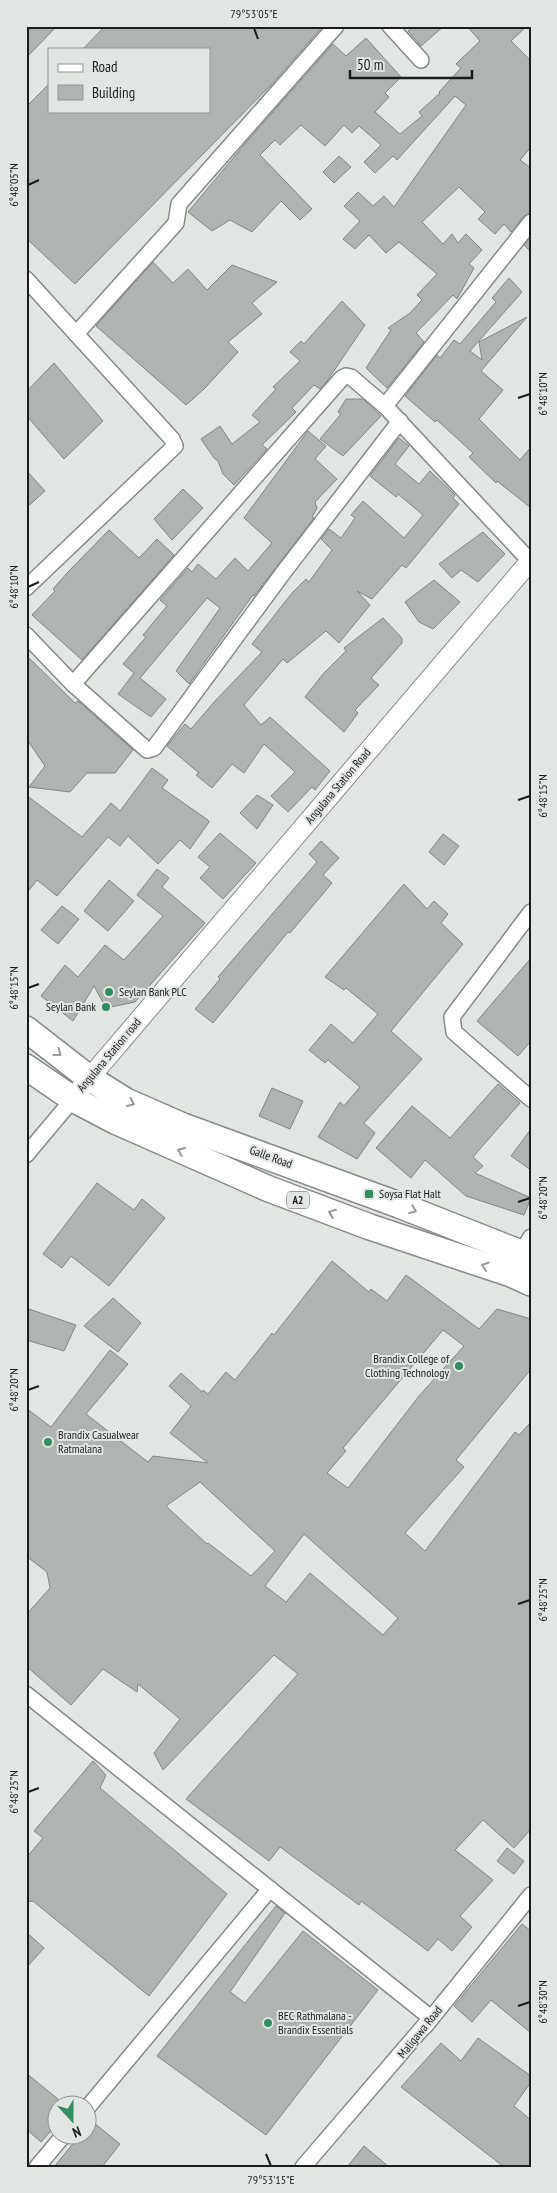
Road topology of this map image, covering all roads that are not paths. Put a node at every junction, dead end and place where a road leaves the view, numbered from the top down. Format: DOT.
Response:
graph roads {
  1 [pos="336,26"];
  2 [pos="390,26"];
  3 [pos="421,60"];
  4 [pos="531,222"];
  5 [pos="26,279"];
  6 [pos="76,334"];
  7 [pos="385,406"];
  8 [pos="400,421"];
  9 [pos="530,560"];
  10 [pos="26,588"];
  11 [pos="26,635"];
  12 [pos="74,684"];
  13 [pos="531,912"];
  14 [pos="146,1011"];
  15 [pos="26,1029"];
  16 [pos="26,1067"];
  17 [pos="89,1078"];
  18 [pos="73,1099"];
  19 [pos="531,1099"];
  20 [pos="26,1155"];
  21 [pos="524,1261"];
  22 [pos="26,1694"];
  23 [pos="270,1889"];
  24 [pos="531,1895"];
  25 [pos="431,2018"];
  26 [pos="97,2096"];
  27 [pos="55,2146"];
  28 [pos="37,2167"];
  29 [pos="303,2167"];
  30 [pos="308,2167"];
  1 -- 6 [label="street"];
  2 -- 3 [label="street"];
  4 -- 7 [label="street"];
  5 -- 6 [label="street"];
  6 -- 10 [label="street"];
  7 -- 8 [label="street"];
  7 -- 12 [label="street"];
  8 -- 9 [label="street"];
  8 -- 12 [label="street"];
  9 -- 14 [label="street, Angulana Station Road"];
  11 -- 12 [label="street"];
  13 -- 19 [label="street"];
  14 -- 17 [label="street, Angulana Station road"];
  15 -- 17 [label="highway, Galle Road / A2, one-way"];
  16 -- 18 [label="highway, Galle Road / A2"];
  17 -- 18 [label="street, Angulana Station road"];
  17 -- 21 [label="highway, Galle Road / A2, one-way"];
  18 -- 20 [label="street"];
  21 -- 18 [label="highway, Galle Road / A2, one-way"];
  22 -- 23 [label="street"];
  23 -- 25 [label="street"];
  23 -- 26 [label="street"];
  24 -- 25 [label="street, Maligawa Road"];
  25 -- 29 [label="street"];
  25 -- 30 [label="street, Maligawa Road"];
  27 -- 28 [label="street"];
}
